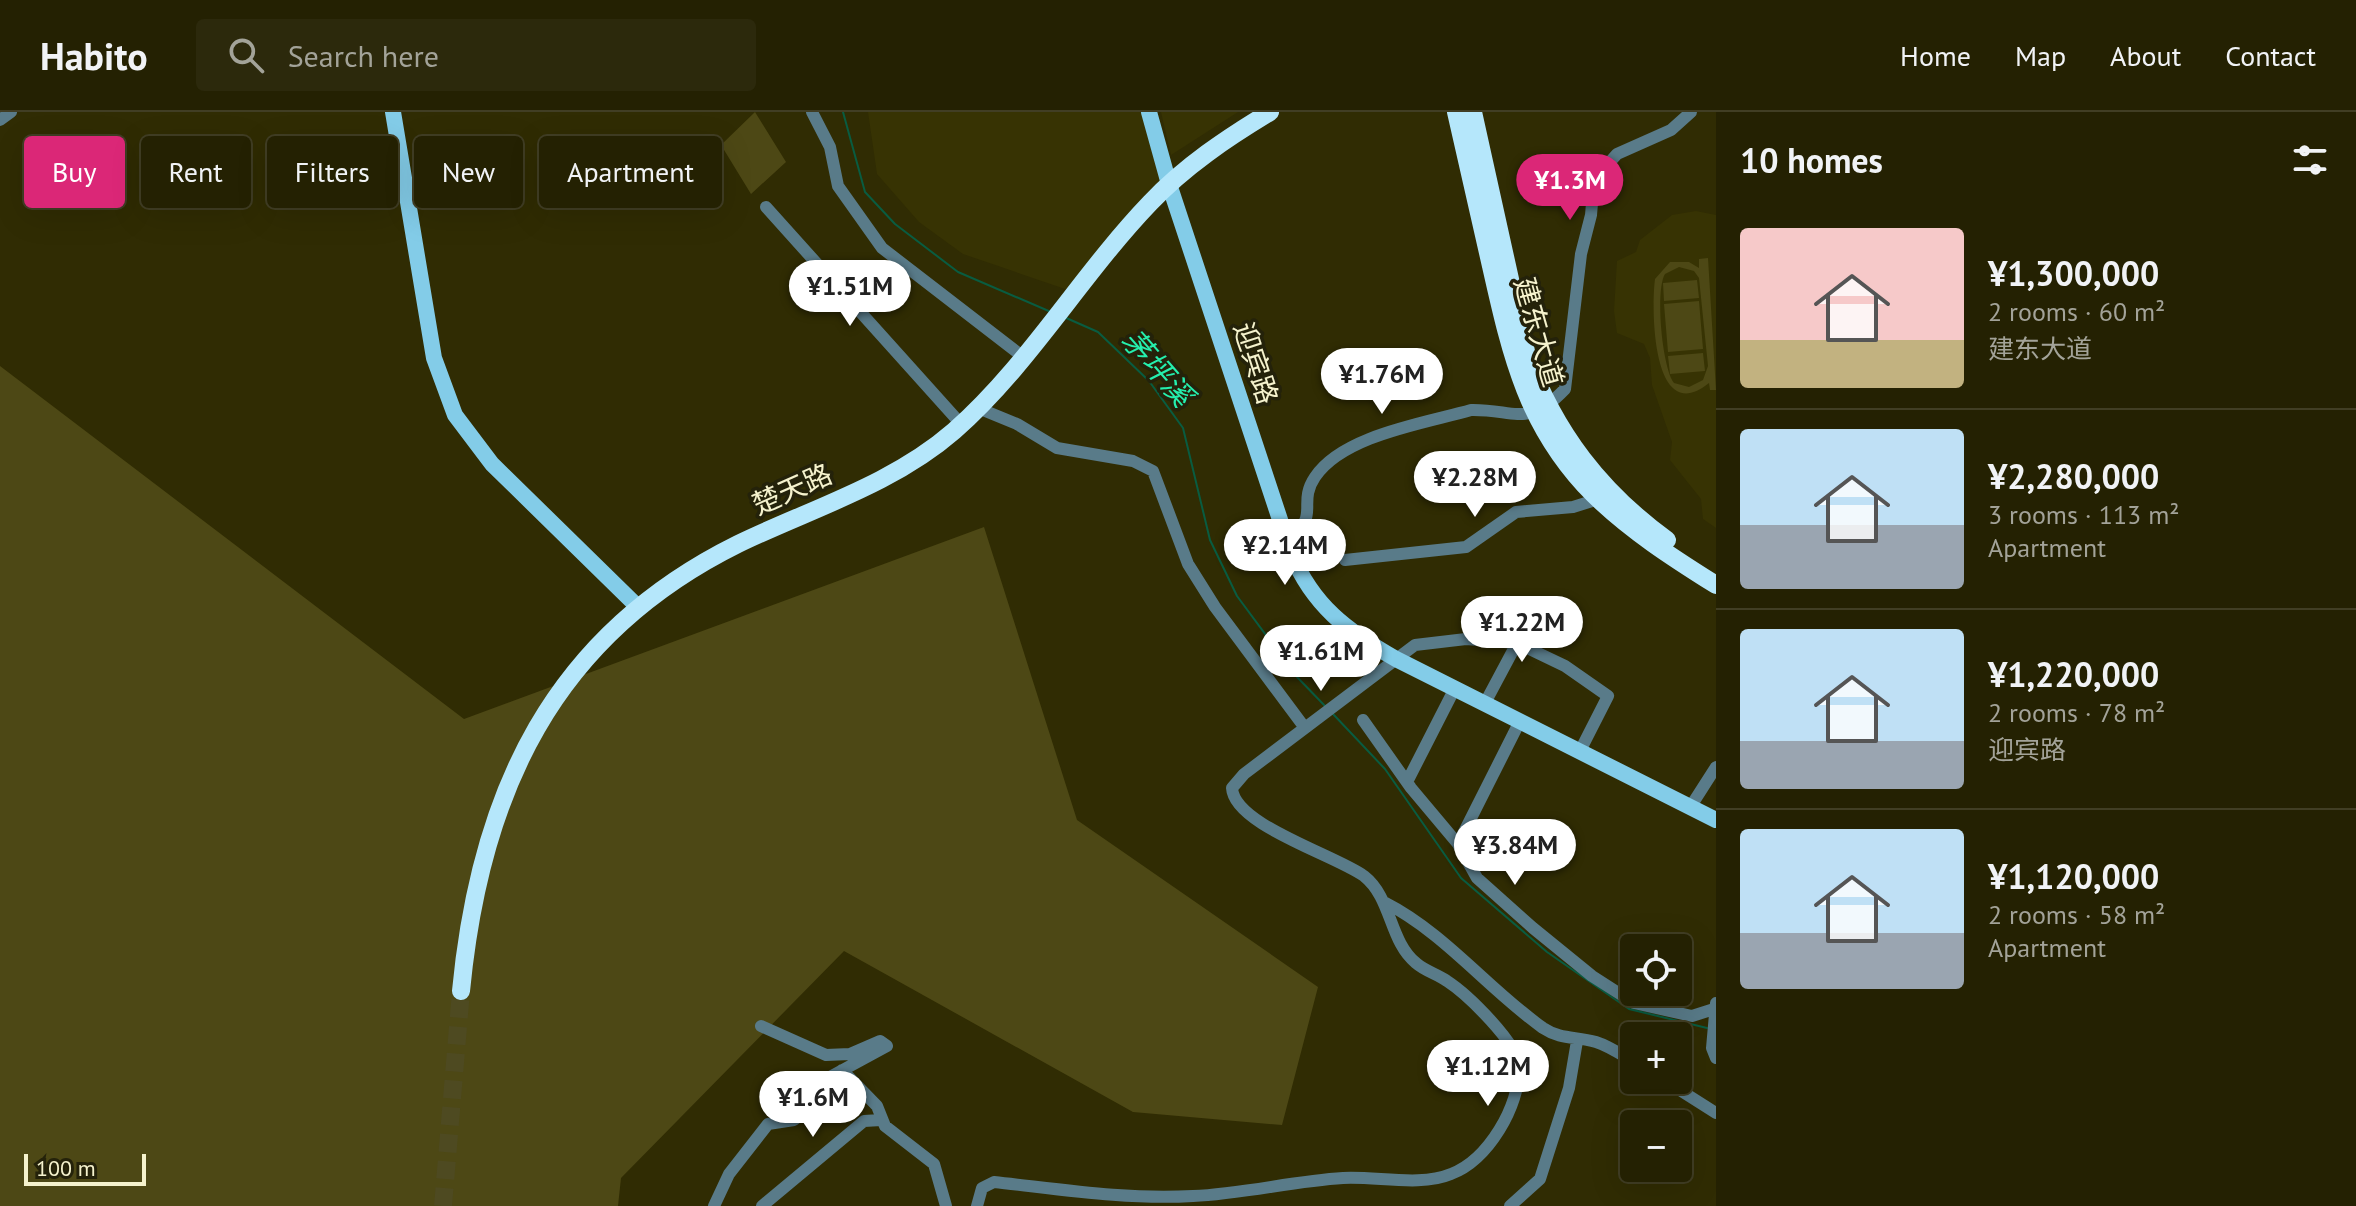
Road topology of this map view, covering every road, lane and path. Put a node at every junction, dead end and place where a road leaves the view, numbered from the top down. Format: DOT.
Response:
graph roads {
  1 [pos="11,112"];
  2 [pos="393,112"];
  3 [pos="812,112"];
  4 [pos="1149,112"];
  5 [pos="1270,112"];
  6 [pos="1456,112"];
  7 [pos="1473,112"];
  8 [pos="1691,112"];
  9 [pos="0,120"];
  10 [pos="1169,184"];
  11 [pos="766,207"];
  12 [pos="1028,348"];
  13 [pos="978,408"];
  14 [pos="1540,408"];
  15 [pos="961,424"];
  16 [pos="1606,497"];
  17 [pos="1286,537"];
  18 [pos="1345,560"];
  19 [pos="1716,572"];
  20 [pos="1716,585"];
  21 [pos="639,608"];
  22 [pos="1517,643"];
  23 [pos="1396,659"];
  24 [pos="1455,688"];
  25 [pos="1485,703"];
  26 [pos="1363,720"];
  27 [pos="1520,721"];
  28 [pos="1309,725"];
  29 [pos="1580,751"];
  30 [pos="1716,767"];
  31 [pos="1407,782"];
  32 [pos="1691,806"];
  33 [pos="1716,820"];
  34 [pos="1458,844"];
  35 [pos="1384,902"];
  36 [pos="461,991"];
  37 [pos="1714,1011"];
  38 [pos="761,1026"];
  39 [pos="1577,1041"];
  40 [pos="1714,1053"];
  41 [pos="1620,1054"];
  42 [pos="842,1070"];
  43 [pos="1686,1094"];
  44 [pos="1716,1113"];
  45 [pos="881,1120"];
  46 [pos="714,1206"];
  47 [pos="762,1206"];
  48 [pos="946,1206"];
  49 [pos="977,1206"];
  50 [pos="1510,1206"];
  1 -- 9 [label="street"];
  2 -- 21 [label="main road"];
  3 -- 12 [label="street"];
  4 -- 10 [label="main road, 迎宾路"];
  5 -- 10 [label="highway, 楚天路"];
  6 -- 14 [label="highway, 建东大道"];
  7 -- 14 [label="highway, 建东大道"];
  8 -- 14 [label="street"];
  10 -- 12 [label="highway, 楚天路"];
  10 -- 17 [label="main road, 迎宾路"];
  11 -- 15 [label="street"];
  12 -- 13 [label="highway, 楚天路"];
  13 -- 15 [label="highway, 楚天路"];
  13 -- 28 [label="street"];
  14 -- 16 [label="highway, 建东大道"];
  14 -- 17 [label="street"];
  15 -- 21 [label="highway, 楚天路"];
  16 -- 18 [label="street"];
  16 -- 19 [label="highway, 建东大道"];
  16 -- 20 [label="highway, 建东大道"];
  17 -- 23 [label="main road, 迎宾路"];
  21 -- 36 [label="highway, 楚天路"];
  22 -- 23 [label="street"];
  22 -- 25 [label="street"];
  22 -- 29 [label="street"];
  23 -- 24 [label="main road, 迎宾路"];
  23 -- 28 [label="street"];
  24 -- 25 [label="main road, 迎宾路"];
  24 -- 31 [label="street"];
  25 -- 27 [label="main road, 迎宾路"];
  26 -- 31 [label="street"];
  27 -- 29 [label="main road, 迎宾路"];
  27 -- 34 [label="street"];
  28 -- 35 [label="street"];
  29 -- 32 [label="main road, 迎宾路"];
  30 -- 32 [label="street"];
  31 -- 34 [label="street"];
  32 -- 33 [label="main road, 迎宾路"];
  34 -- 37 [label="street"];
  35 -- 39 [label="street"];
  35 -- 49 [label="street"];
  37 -- 40 [label="street"];
  38 -- 42 [label="street"];
  39 -- 41 [label="street"];
  39 -- 50 [label="street"];
  42 -- 45 [label="street"];
  42 -- 46 [label="street"];
  43 -- 44 [label="street"];
  45 -- 47 [label="street"];
  45 -- 48 [label="street"];
}
